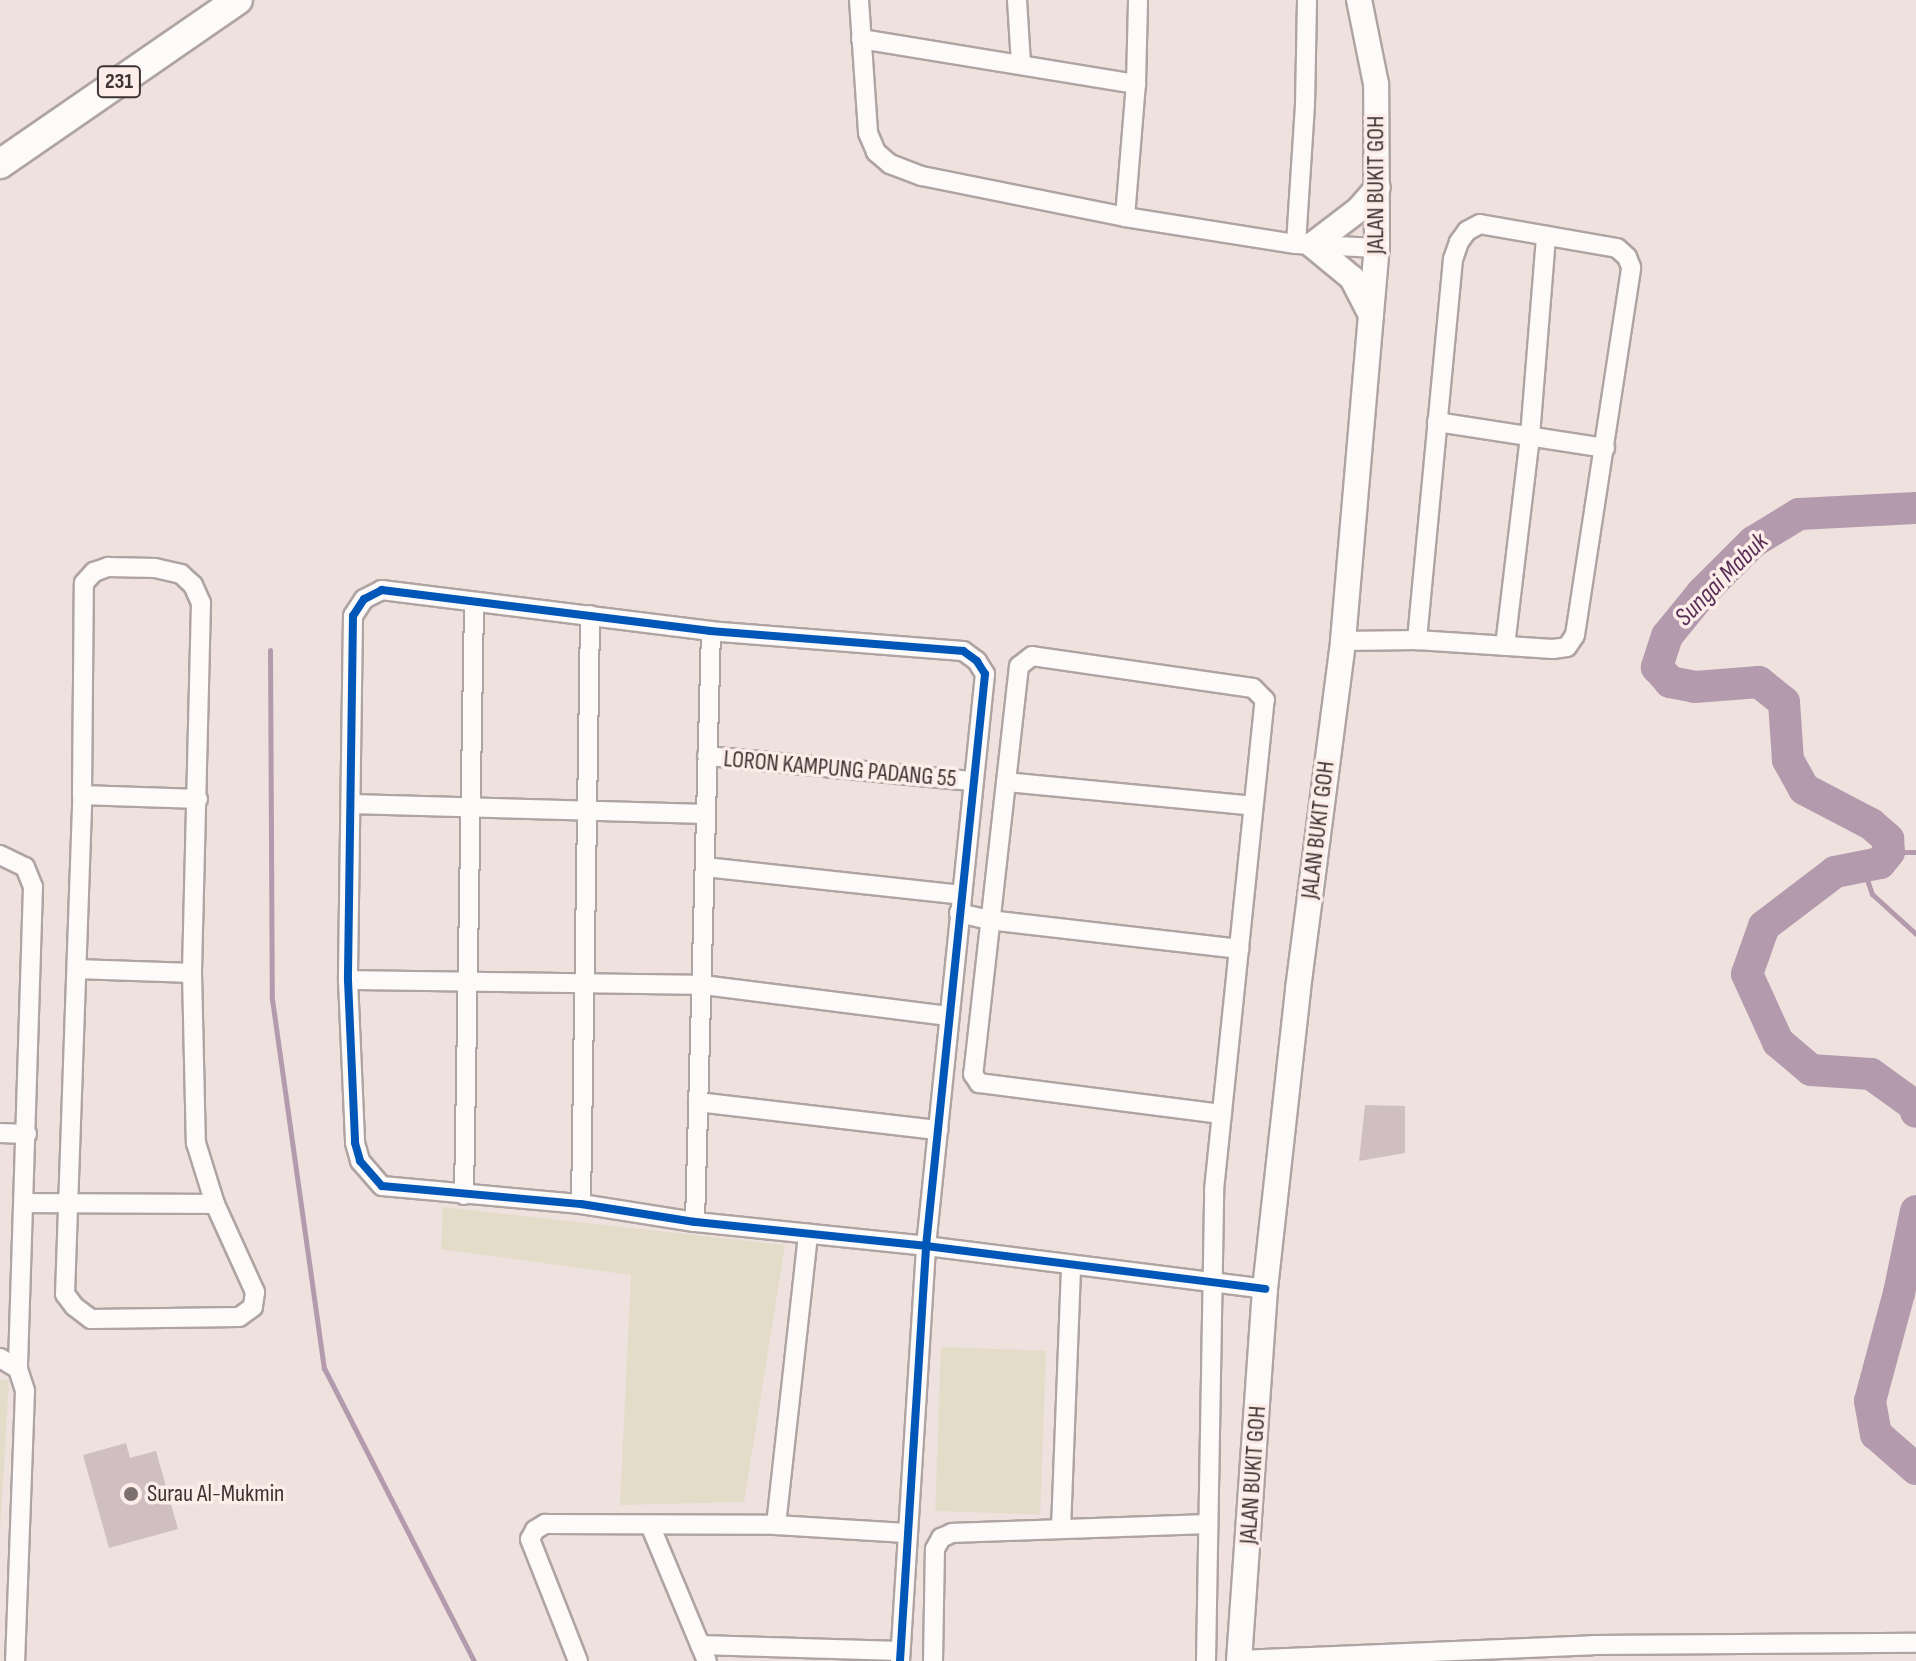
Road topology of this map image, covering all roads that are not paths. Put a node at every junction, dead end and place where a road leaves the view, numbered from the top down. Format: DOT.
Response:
graph roads {
  1 [pos="238,0"];
  2 [pos="859,0"];
  3 [pos="1017,0"];
  4 [pos="1138,0"];
  5 [pos="1307,0"];
  6 [pos="1359,0"];
  7 [pos="861,39"];
  8 [pos="1021,63"];
  9 [pos="1136,84"];
  10 [pos="0,164"];
  11 [pos="1378,187"];
  12 [pos="1125,217"];
  13 [pos="1546,236"];
  14 [pos="1304,244"];
  15 [pos="1377,248"];
  16 [pos="1371,315"];
  17 [pos="1437,422"];
  18 [pos="1530,436"];
  19 [pos="1605,448"];
  20 [pos="474,603"];
  21 [pos="590,615"];
  22 [pos="711,631"];
  23 [pos="1417,640"];
  24 [pos="1343,641"];
  25 [pos="1505,646"];
  26 [pos="707,756"];
  27 [pos="973,781"];
  28 [pos="1006,782"];
  29 [pos="82,795"];
  30 [pos="198,799"];
  31 [pos="351,804"];
  32 [pos="471,805"];
  33 [pos="1253,806"];
  34 [pos="588,808"];
  35 [pos="706,814"];
  36 [pos="0,855"];
  37 [pos="705,867"];
  38 [pos="960,904"];
  39 [pos="989,920"];
  40 [pos="1239,949"];
  41 [pos="77,969"];
  42 [pos="192,973"];
  43 [pos="348,980"];
  44 [pos="465,981"];
  45 [pos="583,982"];
  46 [pos="703,985"];
  47 [pos="949,1016"];
  48 [pos="698,1102"];
  49 [pos="1222,1114"];
  50 [pos="938,1130"];
  51 [pos="0,1133"];
  52 [pos="27,1134"];
  53 [pos="464,1195"];
  54 [pos="25,1203"];
  55 [pos="69,1203"];
  56 [pos="215,1204"];
  57 [pos="581,1204"];
  58 [pos="695,1222"];
  59 [pos="808,1234"];
  60 [pos="926,1246"];
  61 [pos="1071,1265"];
  62 [pos="1214,1283"];
  63 [pos="1265,1289"];
  64 [pos="0,1358"];
  65 [pos="18,1369"];
  66 [pos="1207,1524"];
  67 [pos="650,1525"];
  68 [pos="776,1525"];
  69 [pos="1061,1529"];
  70 [pos="906,1533"];
  71 [pos="1916,1643"];
  72 [pos="1821,1652"];
  73 [pos="703,1653"];
  74 [pos="1673,1653"];
  75 [pos="1513,1654"];
  76 [pos="10,1655"];
  77 [pos="900,1656"];
  78 [pos="1342,1659"];
  79 [pos="578,1661"];
  80 [pos="933,1661"];
  81 [pos="1206,1661"];
  82 [pos="1239,1661"];
  1 -- 10 [label="main road, 231"];
  2 -- 7 [label="street"];
  3 -- 8 [label="street"];
  4 -- 9 [label="street"];
  5 -- 14 [label="street"];
  6 -- 11 [label="main road, JALAN BUKIT GOH"];
  7 -- 8 [label="street"];
  7 -- 12 [label="street"];
  8 -- 9 [label="street"];
  9 -- 12 [label="street"];
  11 -- 14 [label="main road"];
  11 -- 15 [label="main road, JALAN BUKIT GOH"];
  12 -- 14 [label="street"];
  13 -- 17 [label="street"];
  13 -- 18 [label="street"];
  13 -- 19 [label="street"];
  14 -- 15 [label="street"];
  14 -- 16 [label="main road"];
  15 -- 16 [label="main road, JALAN BUKIT GOH"];
  16 -- 24 [label="main road, JALAN BUKIT GOH"];
  17 -- 18 [label="street"];
  17 -- 23 [label="street"];
  18 -- 19 [label="street"];
  18 -- 25 [label="street"];
  19 -- 25 [label="street"];
  20 -- 21 [label="street"];
  20 -- 31 [label="street"];
  20 -- 32 [label="street"];
  21 -- 22 [label="street"];
  21 -- 34 [label="street"];
  22 -- 26 [label="street"];
  22 -- 27 [label="street"];
  23 -- 24 [label="street"];
  23 -- 25 [label="street"];
  24 -- 63 [label="main road, JALAN BUKIT GOH"];
  26 -- 27 [label="street, LORON KAMPUNG PADANG 55"];
  26 -- 35 [label="street"];
  27 -- 38 [label="street"];
  28 -- 33 [label="street"];
  28 -- 33 [label="street"];
  28 -- 39 [label="street"];
  29 -- 30 [label="street"];
  29 -- 30 [label="street"];
  29 -- 41 [label="street"];
  30 -- 42 [label="street"];
  31 -- 32 [label="street"];
  31 -- 43 [label="street"];
  32 -- 34 [label="street"];
  32 -- 44 [label="street"];
  33 -- 40 [label="street"];
  34 -- 35 [label="street"];
  34 -- 45 [label="street"];
  35 -- 37 [label="street"];
  36 -- 52 [label="street"];
  37 -- 38 [label="street"];
  37 -- 46 [label="street"];
  38 -- 39 [label="street"];
  38 -- 47 [label="street"];
  39 -- 40 [label="street"];
  39 -- 49 [label="street"];
  40 -- 49 [label="street"];
  41 -- 42 [label="street"];
  41 -- 55 [label="street"];
  42 -- 56 [label="street"];
  43 -- 44 [label="street"];
  43 -- 53 [label="street"];
  44 -- 45 [label="street"];
  44 -- 53 [label="street"];
  45 -- 46 [label="street"];
  45 -- 57 [label="street"];
  46 -- 47 [label="street"];
  46 -- 48 [label="street"];
  47 -- 50 [label="street"];
  48 -- 50 [label="street"];
  48 -- 58 [label="street"];
  49 -- 62 [label="street"];
  50 -- 60 [label="street"];
  51 -- 52 [label="street"];
  52 -- 54 [label="street"];
  53 -- 57 [label="street"];
  54 -- 55 [label="street"];
  54 -- 65 [label="street"];
  55 -- 56 [label="street"];
  55 -- 56 [label="street"];
  57 -- 58 [label="street"];
  58 -- 59 [label="street"];
  59 -- 60 [label="street"];
  59 -- 68 [label="street"];
  60 -- 61 [label="street"];
  60 -- 70 [label="street"];
  61 -- 62 [label="street"];
  61 -- 69 [label="street"];
  62 -- 63 [label="street"];
  62 -- 66 [label="street"];
  63 -- 82 [label="main road, JALAN BUKIT GOH"];
  64 -- 65 [label="street"];
  65 -- 76 [label="street"];
  66 -- 69 [label="street"];
  66 -- 81 [label="street"];
  67 -- 68 [label="street"];
  67 -- 73 [label="street"];
  67 -- 79 [label="street"];
  68 -- 70 [label="street"];
  69 -- 80 [label="street"];
  70 -- 77 [label="street"];
  71 -- 72 [label="street"];
  72 -- 74 [label="street"];
  73 -- 77 [label="street"];
  74 -- 75 [label="street"];
  75 -- 78 [label="street"];
  78 -- 82 [label="street"];
}
